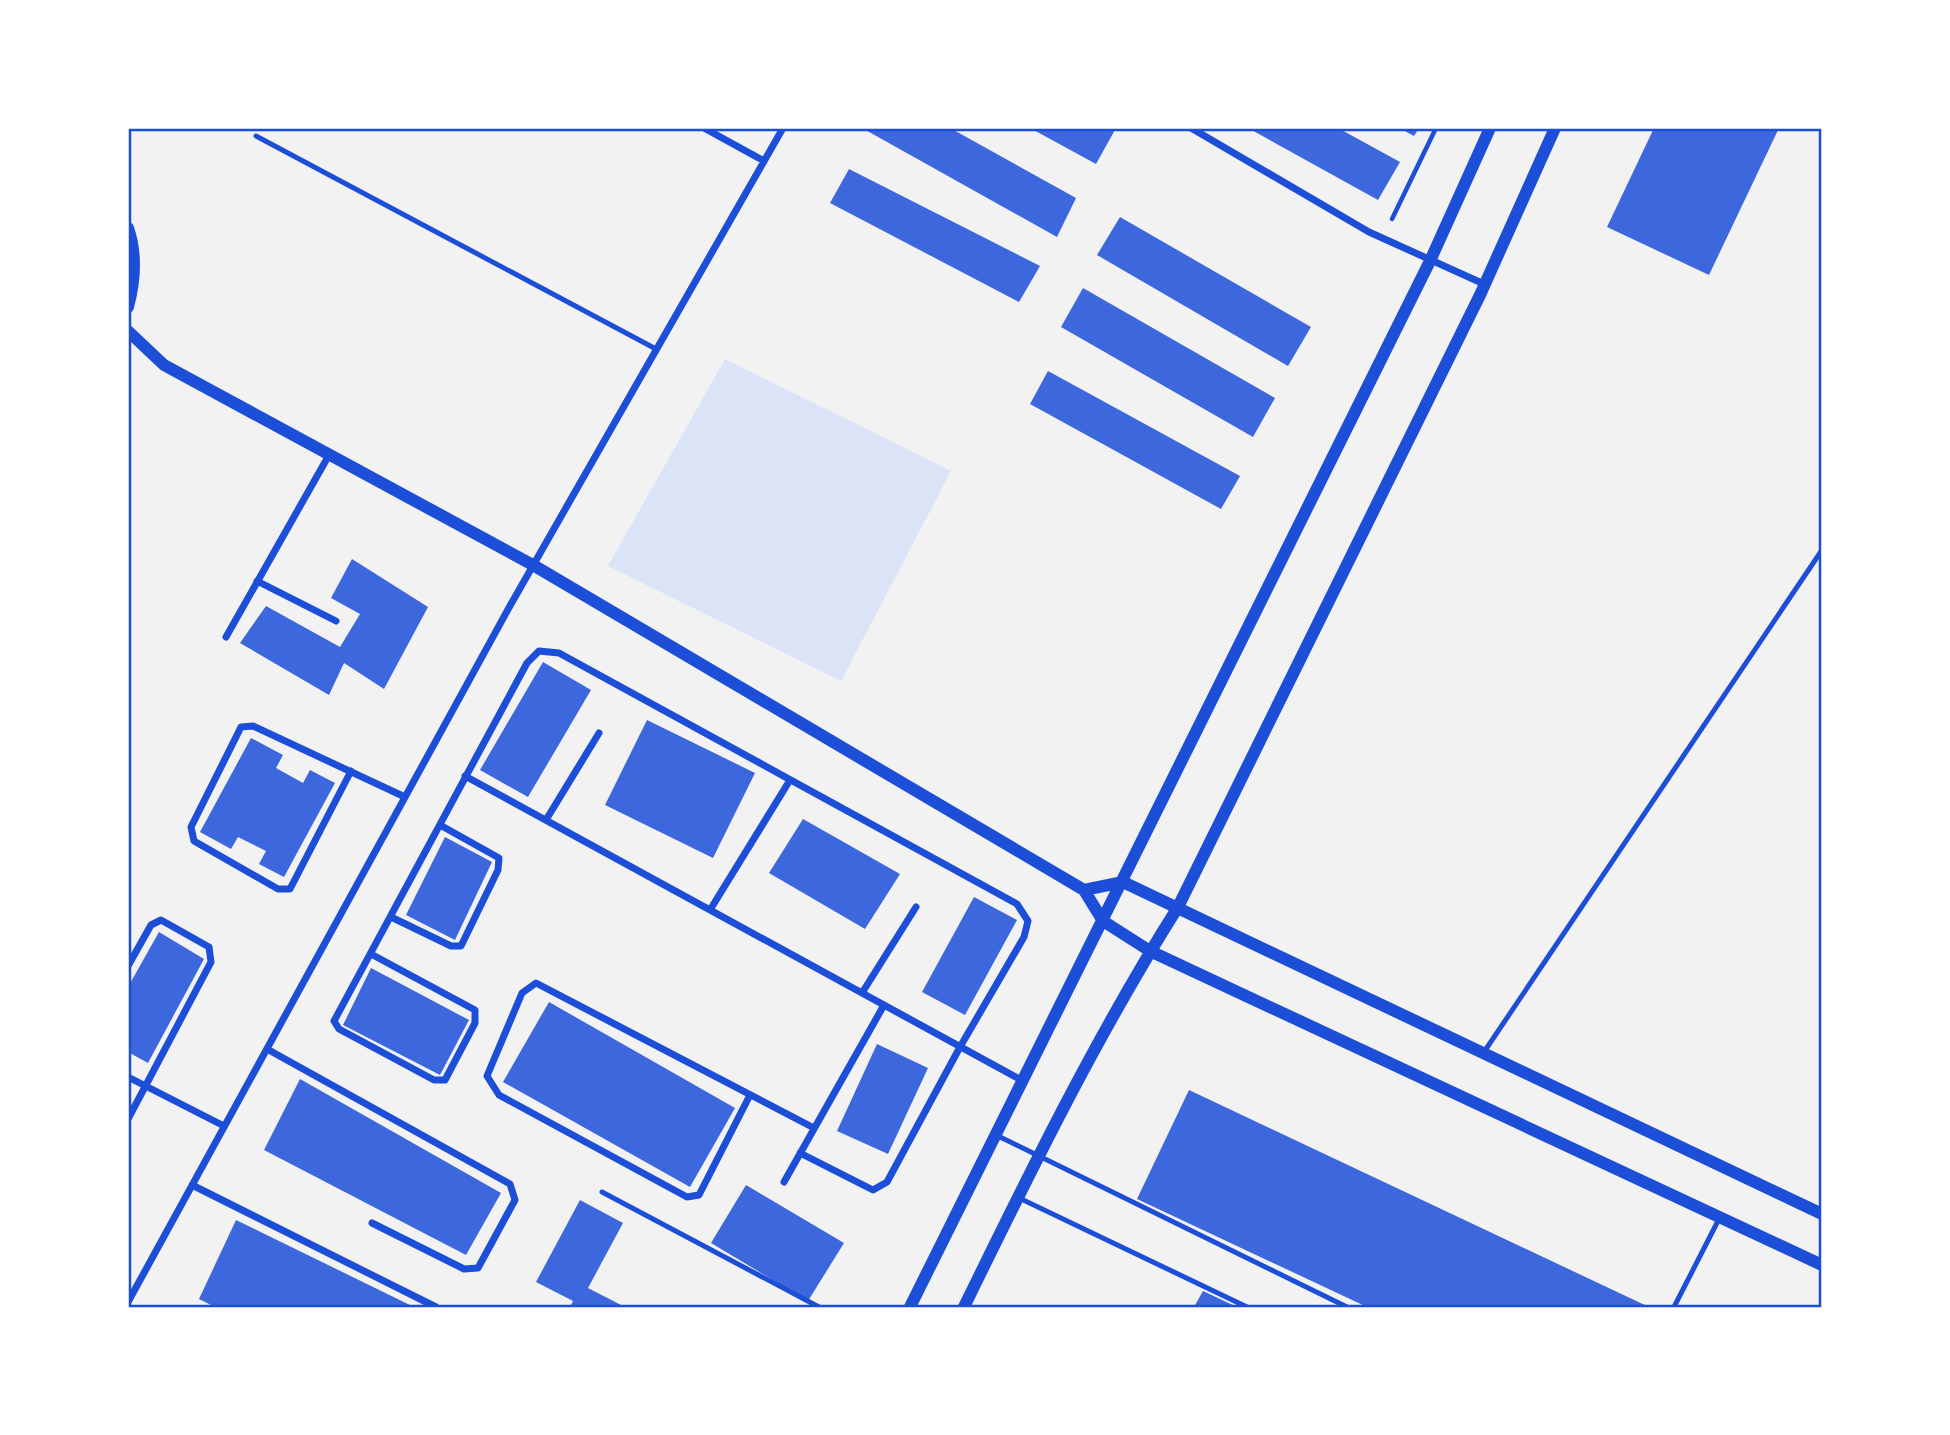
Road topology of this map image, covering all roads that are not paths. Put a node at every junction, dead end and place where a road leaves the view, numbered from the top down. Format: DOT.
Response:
graph roads {
  1 [pos="704,128"];
  2 [pos="783,128"];
  3 [pos="1191,128"];
  4 [pos="1490,128"];
  5 [pos="1555,128"];
  6 [pos="256,136"];
  7 [pos="764,161"];
  8 [pos="128,228"];
  9 [pos="1430,261"];
  10 [pos="1485,284"];
  11 [pos="128,307"];
  12 [pos="128,331"];
  13 [pos="656,349"];
  14 [pos="329,455"];
  15 [pos="1822,550"];
  16 [pos="533,565"];
  17 [pos="257,581"];
  18 [pos="336,621"];
  19 [pos="226,637"];
  20 [pos="599,733"];
  21 [pos="351,771"];
  22 [pos="465,776"];
  23 [pos="790,780"];
  24 [pos="405,797"];
  25 [pos="546,820"];
  26 [pos="440,825"];
  27 [pos="1123,882"];
  28 [pos="1084,890"];
  29 [pos="916,907"];
  30 [pos="1178,907"];
  31 [pos="710,910"];
  32 [pos="391,917"];
  33 [pos="1103,921"];
  34 [pos="1150,951"];
  35 [pos="371,954"];
  36 [pos="128,966"];
  37 [pos="862,993"];
  38 [pos="884,1005"];
  39 [pos="960,1047"];
  40 [pos="267,1049"];
  41 [pos="1483,1054"];
  42 [pos="128,1077"];
  43 [pos="1023,1081"];
  44 [pos="146,1087"];
  45 [pos="750,1094"];
  46 [pos="128,1119"];
  47 [pos="224,1126"];
  48 [pos="814,1128"];
  49 [pos="996,1135"];
  50 [pos="800,1153"];
  51 [pos="1038,1156"];
  52 [pos="784,1182"];
  53 [pos="192,1185"];
  54 [pos="602,1192"];
  55 [pos="1017,1197"];
  56 [pos="1822,1214"];
  57 [pos="1720,1217"];
  58 [pos="372,1223"];
  59 [pos="1822,1265"];
  60 [pos="128,1302"];
  61 [pos="436,1307"];
  62 [pos="819,1307"];
  63 [pos="910,1307"];
  64 [pos="964,1307"];
  65 [pos="1247,1307"];
  66 [pos="1347,1307"];
  67 [pos="1674,1307"];
  1 -- 7 [label="street"];
  2 -- 7 [label="street"];
  3 -- 9 [label="street"];
  4 -- 9 [label="street"];
  5 -- 10 [label="street"];
  6 -- 13 [label="lane"];
  7 -- 13 [label="street"];
  8 -- 11 [label="street"];
  9 -- 10 [label="street"];
  9 -- 27 [label="street"];
  10 -- 30 [label="street"];
  12 -- 14 [label="street"];
  13 -- 16 [label="street"];
  14 -- 16 [label="street"];
  14 -- 17 [label="street"];
  15 -- 41 [label="lane"];
  16 -- 24 [label="street"];
  16 -- 28 [label="street"];
  17 -- 18 [label="street"];
  17 -- 19 [label="street"];
  20 -- 25 [label="street"];
  21 -- 21 [label="street"];
  21 -- 24 [label="street"];
  22 -- 23 [label="street"];
  22 -- 25 [label="street"];
  22 -- 26 [label="street"];
  23 -- 31 [label="street"];
  23 -- 39 [label="street"];
  24 -- 40 [label="street"];
  25 -- 31 [label="street"];
  26 -- 32 [label="street"];
  26 -- 32 [label="street"];
  27 -- 28 [label="street"];
  27 -- 30 [label="street"];
  27 -- 33 [label="street"];
  28 -- 33 [label="street"];
  29 -- 37 [label="street"];
  30 -- 34 [label="street"];
  30 -- 41 [label="street"];
  31 -- 37 [label="street"];
  32 -- 35 [label="street"];
  33 -- 34 [label="street"];
  33 -- 43 [label="street"];
  34 -- 51 [label="street"];
  34 -- 57 [label="street"];
  35 -- 35 [label="street"];
  36 -- 44 [label="street"];
  37 -- 38 [label="street"];
  38 -- 39 [label="street"];
  38 -- 48 [label="street"];
  39 -- 43 [label="street"];
  39 -- 50 [label="street"];
  40 -- 47 [label="street"];
  40 -- 58 [label="street"];
  41 -- 56 [label="street"];
  42 -- 44 [label="street"];
  43 -- 49 [label="street"];
  44 -- 46 [label="street"];
  44 -- 47 [label="street"];
  45 -- 45 [label="street"];
  45 -- 48 [label="street"];
  47 -- 53 [label="street"];
  48 -- 50 [label="street"];
  49 -- 51 [label="lane"];
  49 -- 63 [label="street"];
  50 -- 52 [label="street"];
  51 -- 55 [label="street"];
  51 -- 66 [label="lane"];
  53 -- 60 [label="street"];
  53 -- 61 [label="street"];
  54 -- 62 [label="lane"];
  55 -- 64 [label="street"];
  55 -- 65 [label="lane"];
  57 -- 59 [label="street"];
  57 -- 67 [label="lane"];
}
